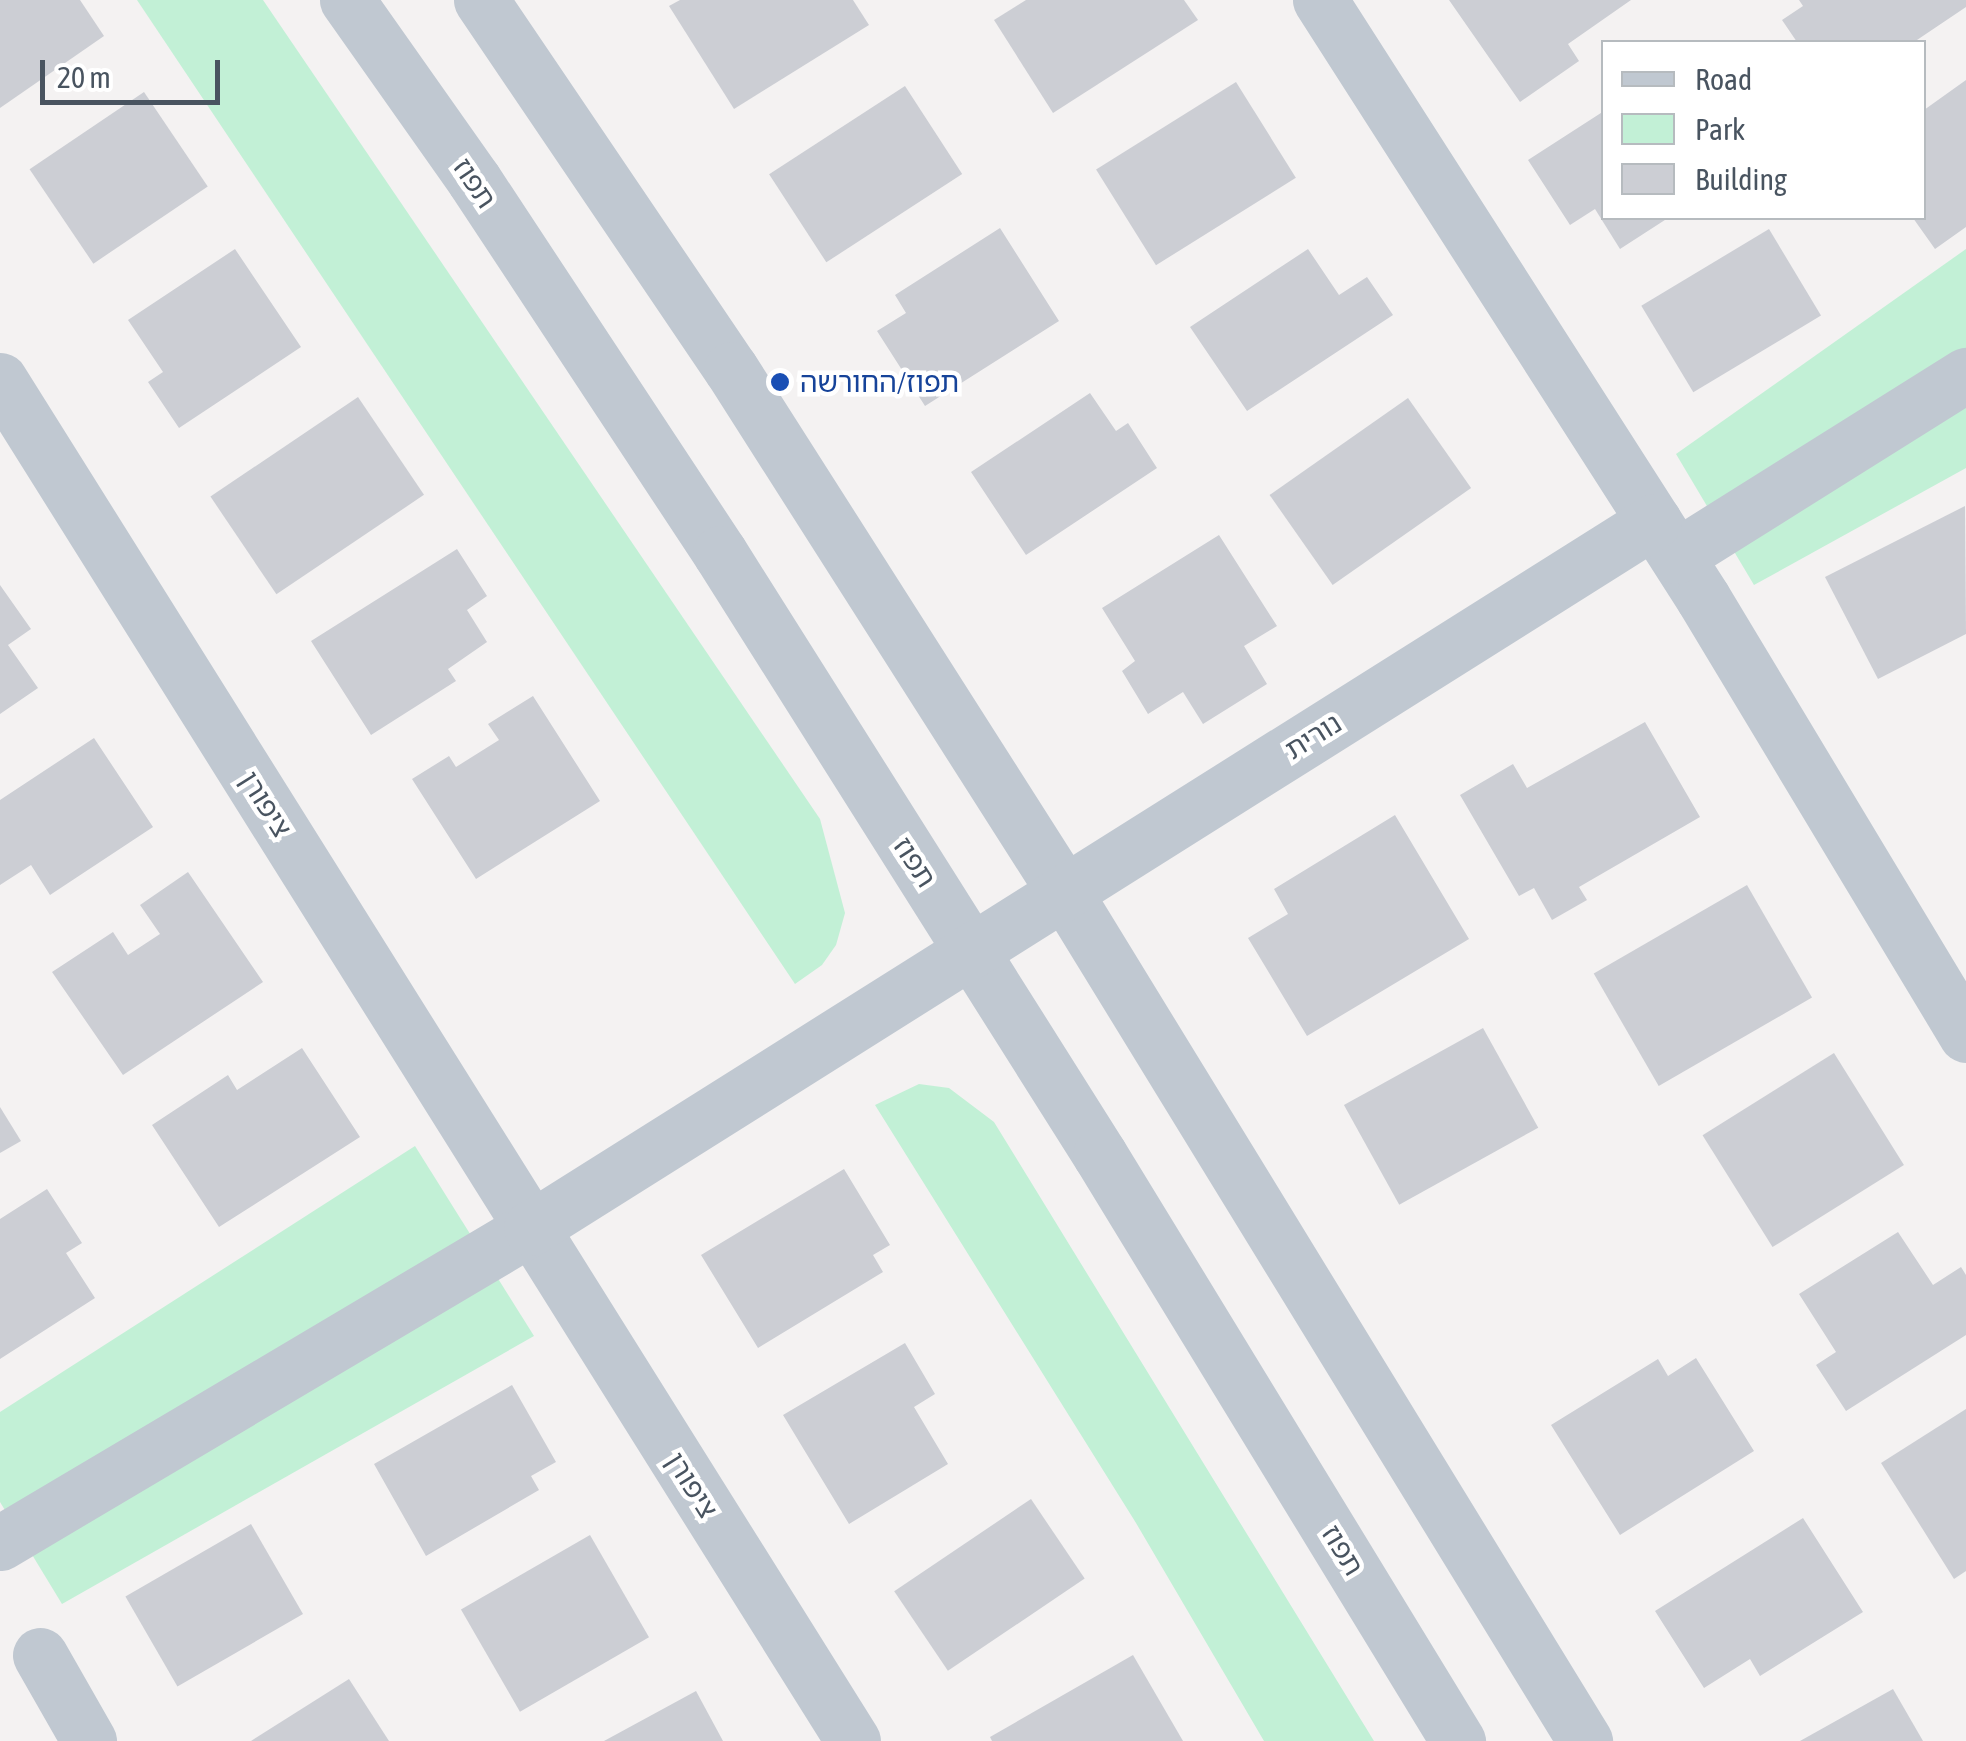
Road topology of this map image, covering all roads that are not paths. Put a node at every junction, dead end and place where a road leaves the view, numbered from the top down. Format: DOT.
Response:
graph roads {
  1 [pos="347,0"];
  2 [pos="481,0"];
  3 [pos="1320,0"];
  4 [pos="1966,375"];
  5 [pos="0,380"];
  6 [pos="1665,538"];
  7 [pos="1065,892"];
  8 [pos="972,951"];
  9 [pos="1966,1035"];
  10 [pos="532,1228"];
  11 [pos="0,1543"];
  12 [pos="40,1655"];
  13 [pos="89,1741"];
  14 [pos="852,1741"];
  15 [pos="1458,1741"];
  16 [pos="1584,1741"];
  1 -- 8 [label="street, תפוז"];
  2 -- 7 [label="street"];
  3 -- 6 [label="street"];
  4 -- 6 [label="street, נורית"];
  5 -- 10 [label="street, ציפורן"];
  6 -- 7 [label="street, נורית"];
  6 -- 9 [label="street"];
  7 -- 8 [label="street, נורית"];
  7 -- 16 [label="street"];
  8 -- 10 [label="street"];
  8 -- 15 [label="street, תפוז"];
  10 -- 11 [label="street"];
  10 -- 14 [label="street, ציפורן"];
  12 -- 13 [label="street"];
}
